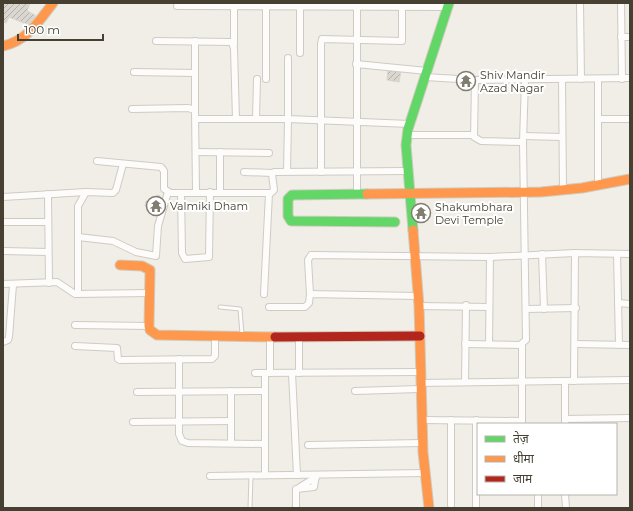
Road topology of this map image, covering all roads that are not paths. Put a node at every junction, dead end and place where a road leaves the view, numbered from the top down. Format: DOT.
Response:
graph roads {
  1 [pos="53,3"];
  2 [pos="580,3"];
  3 [pos="621,3"];
  4 [pos="300,5"];
  5 [pos="449,5"];
  6 [pos="177,6"];
  7 [pos="234,6"];
  8 [pos="266,6"];
  9 [pos="357,6"];
  10 [pos="402,7"];
  11 [pos="621,37"];
  12 [pos="630,37"];
  13 [pos="357,40"];
  14 [pos="156,41"];
  15 [pos="195,41"];
  16 [pos="234,45"];
  17 [pos="3,46"];
  18 [pos="300,53"];
  19 [pos="288,58"];
  20 [pos="356,64"];
  21 [pos="134,72"];
  22 [pos="195,73"];
  23 [pos="426,74"];
  24 [pos="622,78"];
  25 [pos="630,78"];
  26 [pos="257,79"];
  27 [pos="266,79"];
  28 [pos="562,79"];
  29 [pos="581,79"];
  30 [pos="598,79"];
  31 [pos="475,80"];
  32 [pos="525,80"];
  33 [pos="132,109"];
  34 [pos="195,110"];
  35 [pos="196,119"];
  36 [pos="236,119"];
  37 [pos="256,119"];
  38 [pos="288,119"];
  39 [pos="598,119"];
  40 [pos="630,119"];
  41 [pos="322,120"];
  42 [pos="356,122"];
  43 [pos="410,124"];
  44 [pos="406,135"];
  45 [pos="473,135"];
  46 [pos="562,137"];
  47 [pos="524,139"];
  48 [pos="196,152"];
  49 [pos="220,152"];
  50 [pos="269,153"];
  51 [pos="97,161"];
  52 [pos="123,164"];
  53 [pos="287,171"];
  54 [pos="408,171"];
  55 [pos="244,172"];
  56 [pos="273,172"];
  57 [pos="321,172"];
  58 [pos="356,172"];
  59 [pos="630,179"];
  60 [pos="598,185"];
  61 [pos="563,190"];
  62 [pos="86,192"];
  63 [pos="168,192"];
  64 [pos="181,192"];
  65 [pos="196,192"];
  66 [pos="210,192"];
  67 [pos="220,192"];
  68 [pos="269,193"];
  69 [pos="410,193"];
  70 [pos="524,193"];
  71 [pos="48,194"];
  72 [pos="357,194"];
  73 [pos="3,196"];
  74 [pos="3,222"];
  75 [pos="48,222"];
  76 [pos="395,222"];
  77 [pos="78,237"];
  78 [pos="3,251"];
  79 [pos="48,252"];
  80 [pos="576,253"];
  81 [pos="542,254"];
  82 [pos="617,254"];
  83 [pos="630,254"];
  84 [pos="526,255"];
  85 [pos="414,256"];
  86 [pos="490,256"];
  87 [pos="120,265"];
  88 [pos="49,283"];
  89 [pos="3,284"];
  90 [pos="13,285"];
  91 [pos="150,293"];
  92 [pos="78,294"];
  93 [pos="264,294"];
  94 [pos="310,294"];
  95 [pos="417,296"];
  96 [pos="618,303"];
  97 [pos="630,304"];
  98 [pos="466,305"];
  99 [pos="419,306"];
  100 [pos="220,307"];
  101 [pos="270,307"];
  102 [pos="489,307"];
  103 [pos="576,308"];
  104 [pos="526,309"];
  105 [pos="544,309"];
  106 [pos="76,325"];
  107 [pos="149,326"];
  108 [pos="215,335"];
  109 [pos="242,336"];
  110 [pos="420,336"];
  111 [pos="299,337"];
  112 [pos="270,338"];
  113 [pos="3,342"];
  114 [pos="465,344"];
  115 [pos="489,344"];
  116 [pos="522,344"];
  117 [pos="575,344"];
  118 [pos="619,345"];
  119 [pos="630,345"];
  120 [pos="75,346"];
  121 [pos="179,359"];
  122 [pos="420,372"];
  123 [pos="255,373"];
  124 [pos="268,373"];
  125 [pos="296,373"];
  126 [pos="630,380"];
  127 [pos="521,381"];
  128 [pos="565,381"];
  129 [pos="574,381"];
  130 [pos="465,382"];
  131 [pos="420,386"];
  132 [pos="180,391"];
  133 [pos="231,391"];
  134 [pos="265,391"];
  135 [pos="355,391"];
  136 [pos="137,392"];
  137 [pos="630,418"];
  138 [pos="421,420"];
  139 [pos="451,420"];
  140 [pos="476,420"];
  141 [pos="179,421"];
  142 [pos="231,421"];
  143 [pos="565,421"];
  144 [pos="595,421"];
  145 [pos="134,422"];
  146 [pos="522,423"];
  147 [pos="231,443"];
  148 [pos="422,443"];
  149 [pos="265,444"];
  150 [pos="308,445"];
  151 [pos="425,473"];
  152 [pos="252,474"];
  153 [pos="265,474"];
  154 [pos="298,475"];
  155 [pos="210,476"];
  156 [pos="316,476"];
  157 [pos="477,482"];
  158 [pos="303,486"];
  159 [pos="538,495"];
  160 [pos="566,495"];
  161 [pos="451,505"];
  162 [pos="250,508"];
  163 [pos="296,508"];
  164 [pos="429,508"];
  165 [pos="476,508"];
  166 [pos="538,508"];
  167 [pos="566,508"];
  1 -- 17 [label="street"];
  2 -- 29 [label="street"];
  3 -- 11 [label="street"];
  4 -- 8 [label="street"];
  4 -- 9 [label="street"];
  4 -- 18 [label="street"];
  5 -- 10 [label="street"];
  5 -- 23 [label="street"];
  6 -- 7 [label="street"];
  7 -- 8 [label="street"];
  7 -- 16 [label="street"];
  8 -- 27 [label="street"];
  9 -- 10 [label="street"];
  9 -- 13 [label="street"];
  10 -- 13 [label="street"];
  11 -- 12 [label="street"];
  11 -- 24 [label="street"];
  13 -- 20 [label="street"];
  13 -- 41 [label="street"];
  14 -- 15 [label="street"];
  15 -- 16 [label="street"];
  15 -- 22 [label="street"];
  16 -- 36 [label="street"];
  19 -- 38 [label="street"];
  20 -- 23 [label="street"];
  20 -- 42 [label="street"];
  21 -- 22 [label="street"];
  22 -- 34 [label="street"];
  23 -- 31 [label="street"];
  23 -- 43 [label="street"];
  24 -- 25 [label="street"];
  24 -- 30 [label="street"];
  26 -- 37 [label="street"];
  28 -- 29 [label="street"];
  28 -- 32 [label="street"];
  28 -- 46 [label="street"];
  29 -- 30 [label="street"];
  30 -- 39 [label="street"];
  31 -- 32 [label="street"];
  31 -- 45 [label="street"];
  32 -- 47 [label="street"];
  33 -- 34 [label="street"];
  34 -- 35 [label="street"];
  35 -- 36 [label="street"];
  35 -- 48 [label="street"];
  36 -- 37 [label="street"];
  37 -- 38 [label="street"];
  38 -- 41 [label="street"];
  38 -- 53 [label="street"];
  39 -- 40 [label="street"];
  39 -- 60 [label="street"];
  41 -- 42 [label="street"];
  41 -- 57 [label="street"];
  42 -- 43 [label="street"];
  42 -- 58 [label="street"];
  43 -- 44 [label="street"];
  44 -- 45 [label="street"];
  44 -- 54 [label="street"];
  45 -- 47 [label="street"];
  46 -- 47 [label="street"];
  46 -- 61 [label="street"];
  47 -- 70 [label="street"];
  48 -- 49 [label="street"];
  48 -- 65 [label="street"];
  49 -- 50 [label="street"];
  49 -- 67 [label="street"];
  51 -- 52 [label="street"];
  52 -- 62 [label="street"];
  52 -- 63 [label="street"];
  53 -- 56 [label="street"];
  53 -- 57 [label="street"];
  54 -- 58 [label="street"];
  54 -- 69 [label="street"];
  55 -- 56 [label="street"];
  56 -- 68 [label="street"];
  57 -- 58 [label="street"];
  58 -- 72 [label="street"];
  59 -- 60 [label="street"];
  60 -- 61 [label="street"];
  61 -- 70 [label="street"];
  62 -- 71 [label="street"];
  62 -- 77 [label="street"];
  63 -- 64 [label="street"];
  63 -- 77 [label="street"];
  64 -- 65 [label="street"];
  64 -- 66 [label="street"];
  65 -- 66 [label="street"];
  66 -- 67 [label="street"];
  67 -- 68 [label="street"];
  68 -- 93 [label="street"];
  69 -- 70 [label="street"];
  69 -- 72 [label="street"];
  69 -- 85 [label="street"];
  70 -- 84 [label="street"];
  71 -- 73 [label="street"];
  71 -- 75 [label="street"];
  72 -- 76 [label="street"];
  74 -- 75 [label="street"];
  75 -- 79 [label="street"];
  77 -- 92 [label="street"];
  78 -- 79 [label="street"];
  79 -- 88 [label="street"];
  80 -- 81 [label="street"];
  80 -- 82 [label="street"];
  80 -- 103 [label="street"];
  81 -- 84 [label="street"];
  81 -- 105 [label="street"];
  82 -- 83 [label="street"];
  82 -- 96 [label="street"];
  84 -- 86 [label="street"];
  84 -- 104 [label="street"];
  85 -- 86 [label="street"];
  85 -- 94 [label="street"];
  85 -- 95 [label="street"];
  86 -- 102 [label="street"];
  87 -- 91 [label="street"];
  88 -- 90 [label="street"];
  88 -- 92 [label="street"];
  89 -- 90 [label="street"];
  90 -- 113 [label="street"];
  91 -- 92 [label="street"];
  91 -- 107 [label="street"];
  94 -- 95 [label="street"];
  94 -- 101 [label="street"];
  95 -- 99 [label="street"];
  96 -- 97 [label="street"];
  96 -- 118 [label="street"];
  98 -- 99 [label="street"];
  98 -- 102 [label="street"];
  98 -- 114 [label="street"];
  99 -- 110 [label="street"];
  100 -- 109 [label="lane"];
  102 -- 115 [label="street"];
  103 -- 105 [label="street"];
  103 -- 117 [label="street"];
  104 -- 105 [label="street"];
  104 -- 116 [label="street"];
  106 -- 107 [label="street"];
  107 -- 108 [label="street"];
  108 -- 109 [label="street"];
  108 -- 121 [label="street"];
  109 -- 112 [label="street"];
  110 -- 111 [label="street"];
  110 -- 122 [label="street"];
  111 -- 112 [label="street"];
  111 -- 125 [label="street"];
  112 -- 124 [label="street"];
  114 -- 115 [label="street"];
  114 -- 130 [label="street"];
  115 -- 116 [label="street"];
  116 -- 127 [label="street"];
  117 -- 118 [label="street"];
  117 -- 129 [label="street"];
  118 -- 119 [label="street"];
  120 -- 121 [label="street"];
  121 -- 132 [label="street"];
  122 -- 125 [label="street"];
  122 -- 131 [label="street"];
  123 -- 124 [label="street"];
  124 -- 125 [label="street"];
  124 -- 134 [label="street"];
  125 -- 154 [label="street"];
  126 -- 129 [label="street"];
  127 -- 128 [label="street"];
  127 -- 130 [label="street"];
  127 -- 146 [label="street"];
  128 -- 129 [label="street"];
  128 -- 143 [label="street"];
  130 -- 131 [label="street"];
  131 -- 135 [label="street"];
  131 -- 138 [label="street"];
  132 -- 133 [label="street"];
  132 -- 136 [label="street"];
  132 -- 141 [label="street"];
  133 -- 134 [label="street"];
  133 -- 142 [label="street"];
  134 -- 149 [label="street"];
  137 -- 144 [label="street"];
  138 -- 139 [label="street"];
  138 -- 148 [label="street"];
  139 -- 140 [label="street"];
  139 -- 161 [label="street"];
  140 -- 146 [label="street"];
  140 -- 157 [label="street"];
  141 -- 142 [label="street"];
  141 -- 145 [label="street"];
  141 -- 147 [label="street"];
  142 -- 147 [label="street"];
  143 -- 144 [label="street"];
  147 -- 149 [label="street"];
  148 -- 150 [label="street"];
  148 -- 151 [label="street"];
  149 -- 153 [label="street"];
  151 -- 156 [label="street"];
  151 -- 164 [label="street"];
  152 -- 153 [label="street"];
  152 -- 155 [label="street"];
  152 -- 162 [label="lane"];
  153 -- 154 [label="street"];
  154 -- 156 [label="street"];
  154 -- 158 [label="street"];
  156 -- 158 [label="street"];
  157 -- 165 [label="street"];
  158 -- 163 [label="street"];
  159 -- 166 [label="street"];
  160 -- 167 [label="street"];
}
